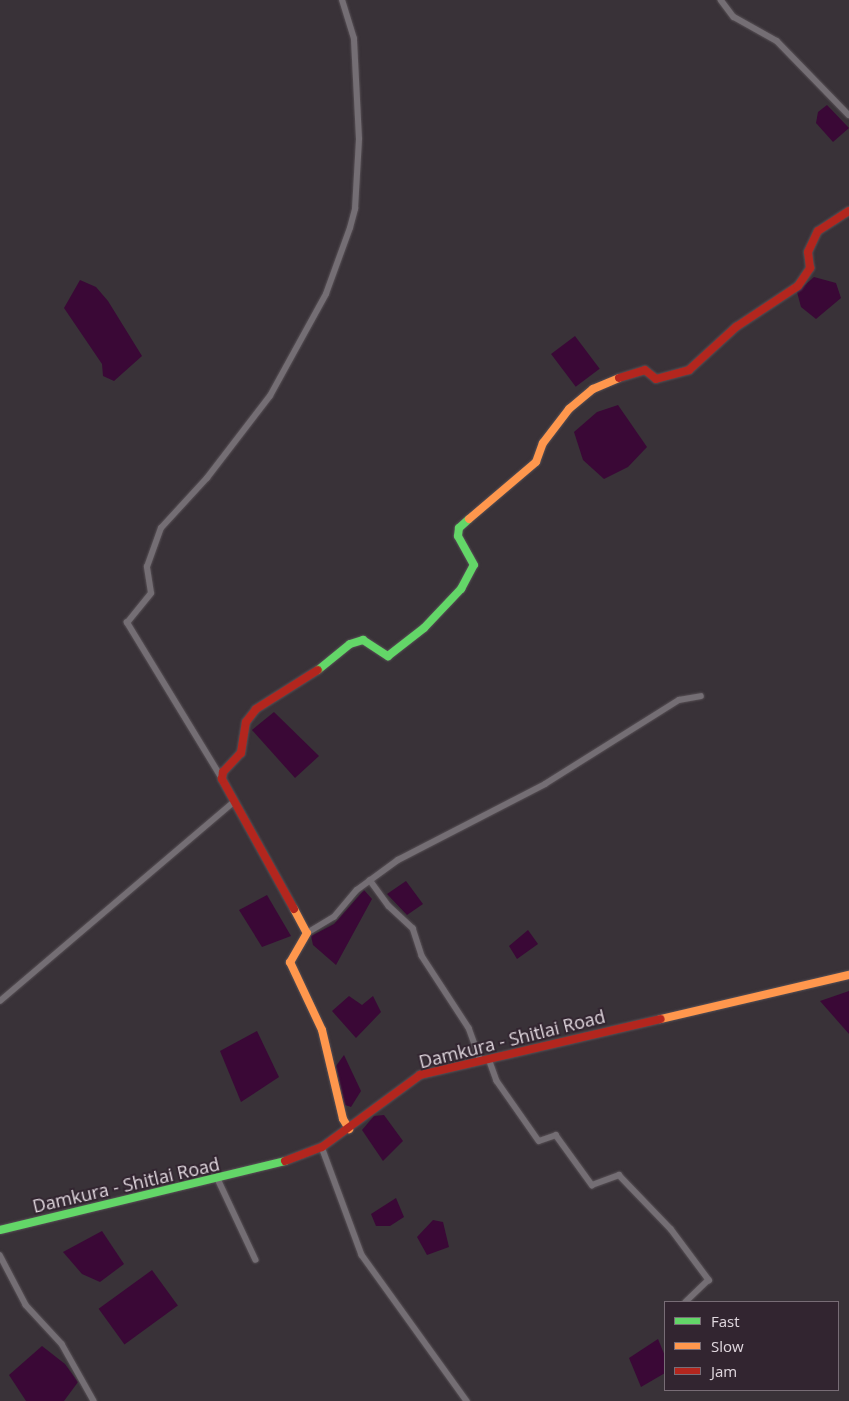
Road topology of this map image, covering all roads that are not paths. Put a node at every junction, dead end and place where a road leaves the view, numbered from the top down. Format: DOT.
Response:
graph roads {
  1 [pos="342,0"];
  2 [pos="721,0"];
  3 [pos="849,115"];
  4 [pos="849,211"];
  5 [pos="702,696"];
  6 [pos="222,779"];
  7 [pos="234,803"];
  8 [pos="370,880"];
  9 [pos="307,933"];
  10 [pos="849,975"];
  11 [pos="0,1001"];
  12 [pos="485,1060"];
  13 [pos="349,1129"];
  14 [pos="322,1147"];
  15 [pos="218,1179"];
  16 [pos="0,1230"];
  17 [pos="0,1254"];
  18 [pos="256,1260"];
  19 [pos="687,1301"];
  20 [pos="94,1401"];
  21 [pos="467,1401"];
  1 -- 6 [label="street"];
  2 -- 3 [label="street"];
  4 -- 6 [label="street"];
  5 -- 8 [label="street"];
  6 -- 7 [label="street"];
  7 -- 9 [label="street"];
  7 -- 11 [label="street"];
  8 -- 9 [label="street"];
  8 -- 12 [label="street"];
  9 -- 13 [label="street"];
  10 -- 12 [label="street, Damkura - Shitlai Road"];
  12 -- 13 [label="street, Damkura - Shitlai Road"];
  12 -- 19 [label="street"];
  13 -- 14 [label="street, Damkura - Shitlai Road"];
  14 -- 15 [label="street, Damkura - Shitlai Road"];
  14 -- 21 [label="street"];
  15 -- 16 [label="street, Damkura - Shitlai Road"];
  15 -- 18 [label="street"];
  17 -- 20 [label="street"];
}
